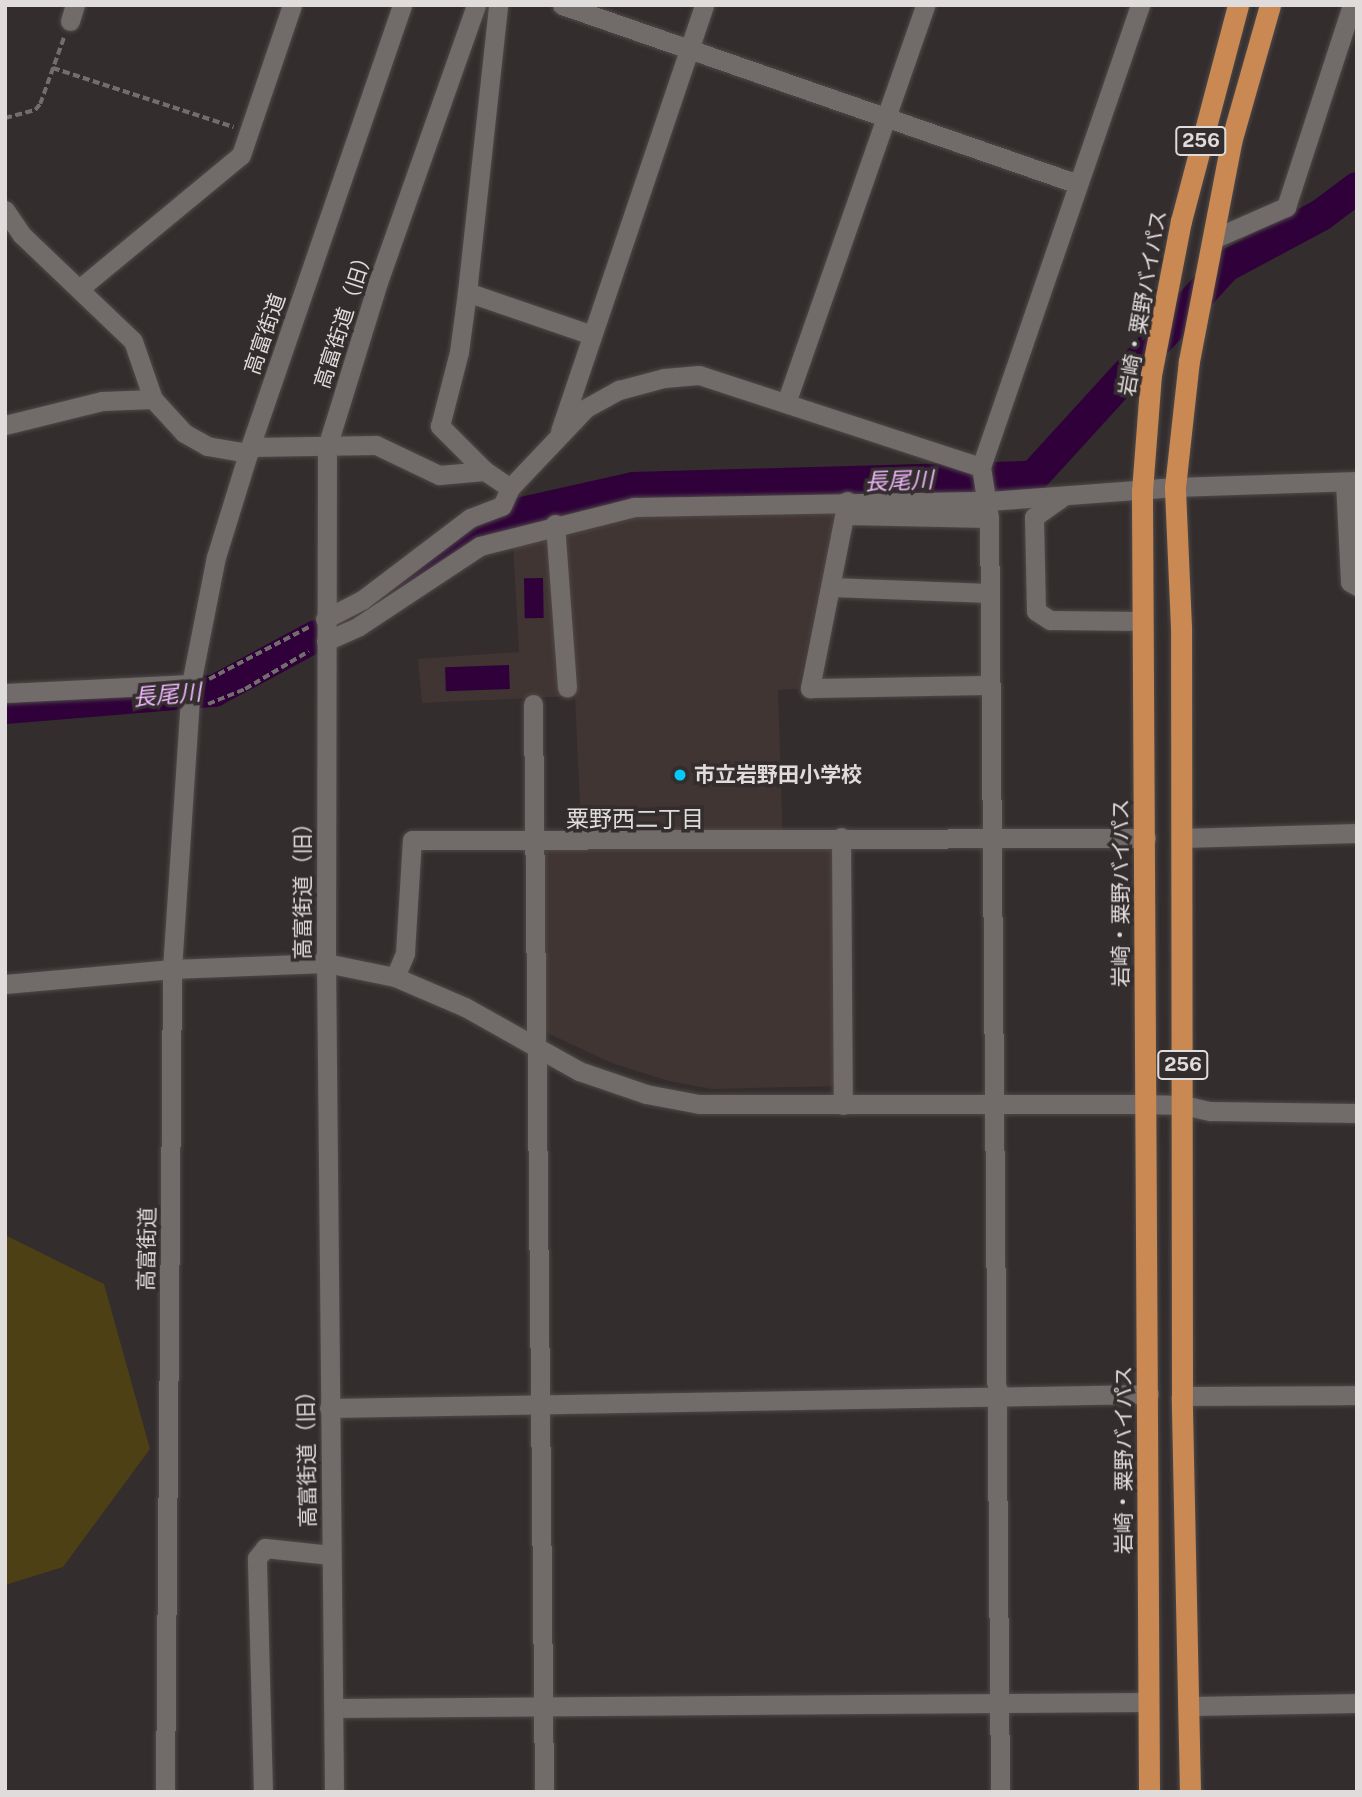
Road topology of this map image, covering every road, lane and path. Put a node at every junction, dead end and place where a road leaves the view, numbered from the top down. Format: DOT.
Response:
graph roads {
  1 [pos="292,5"];
  2 [pos="402,5"];
  3 [pos="475,5"];
  4 [pos="498,5"];
  5 [pos="562,5"];
  6 [pos="704,5"];
  7 [pos="925,5"];
  8 [pos="1140,5"];
  9 [pos="1238,5"];
  10 [pos="1270,5"];
  11 [pos="1352,5"];
  12 [pos="73,13"];
  13 [pos="689,48"];
  14 [pos="53,68"];
  15 [pos="886,117"];
  16 [pos="5,118"];
  17 [pos="250,132"];
  18 [pos="1078,184"];
  19 [pos="5,210"];
  20 [pos="1213,239"];
  21 [pos="79,289"];
  22 [pos="467,292"];
  23 [pos="592,335"];
  24 [pos="153,400"];
  25 [pos="786,402"];
  26 [pos="5,425"];
  27 [pos="560,432"];
  28 [pos="327,447"];
  29 [pos="249,450"];
  30 [pos="981,467"];
  31 [pos="485,471"];
  32 [pos="1351,482"];
  33 [pos="1175,487"];
  34 [pos="1142,491"];
  35 [pos="1063,496"];
  36 [pos="846,508"];
  37 [pos="989,510"];
  38 [pos="504,515"];
  39 [pos="555,524"];
  40 [pos="449,549"];
  41 [pos="1357,586"];
  42 [pos="831,587"];
  43 [pos="989,593"];
  44 [pos="325,619"];
  45 [pos="1143,621"];
  46 [pos="326,641"];
  47 [pos="191,684"];
  48 [pos="990,684"];
  49 [pos="567,688"];
  50 [pos="5,693"];
  51 [pos="533,705"];
  52 [pos="191,707"];
  53 [pos="1357,833"];
  54 [pos="841,837"];
  55 [pos="990,837"];
  56 [pos="534,838"];
  57 [pos="1146,838"];
  58 [pos="1182,838"];
  59 [pos="326,963"];
  60 [pos="172,969"];
  61 [pos="395,977"];
  62 [pos="5,984"];
  63 [pos="536,1049"];
  64 [pos="992,1104"];
  65 [pos="1143,1104"];
  66 [pos="843,1105"];
  67 [pos="1183,1105"];
  68 [pos="1357,1113"];
  69 [pos="1149,1395"];
  70 [pos="1357,1395"];
  71 [pos="1182,1396"];
  72 [pos="997,1397"];
  73 [pos="539,1402"];
  74 [pos="329,1408"];
  75 [pos="331,1555"];
  76 [pos="999,1701"];
  77 [pos="1149,1702"];
  78 [pos="1357,1703"];
  79 [pos="543,1705"];
  80 [pos="1191,1706"];
  81 [pos="334,1708"];
  82 [pos="164,1792"];
  83 [pos="262,1792"];
  84 [pos="334,1792"];
  85 [pos="544,1792"];
  86 [pos="1000,1792"];
  87 [pos="1149,1792"];
  88 [pos="1190,1792"];
  1 -- 17 [label="street"];
  2 -- 29 [label="street, 高富街道"];
  3 -- 28 [label="street, 高富街道（旧）"];
  4 -- 22 [label="street"];
  5 -- 13 [label="street"];
  6 -- 13 [label="street"];
  7 -- 15 [label="street"];
  8 -- 18 [label="street"];
  9 -- 34 [label="highway, 岩崎・粟野バイパス / 256"];
  10 -- 20 [label="highway, 256"];
  11 -- 20 [label="street"];
  12 -- 14 [label="path"];
  13 -- 15 [label="street"];
  13 -- 23 [label="street"];
  14 -- 16 [label="path"];
  14 -- 17 [label="path"];
  15 -- 18 [label="street"];
  15 -- 25 [label="street"];
  17 -- 21 [label="street"];
  18 -- 30 [label="street"];
  19 -- 21 [label="street"];
  20 -- 33 [label="highway, 256"];
  21 -- 24 [label="street"];
  22 -- 23 [label="street"];
  22 -- 31 [label="street"];
  23 -- 27 [label="street"];
  24 -- 26 [label="street"];
  24 -- 29 [label="street"];
  25 -- 27 [label="street"];
  25 -- 30 [label="street"];
  27 -- 38 [label="street"];
  28 -- 29 [label="street"];
  28 -- 31 [label="street"];
  28 -- 44 [label="street, 高富街道（旧）"];
  29 -- 47 [label="street, 高富街道"];
  30 -- 37 [label="street"];
  31 -- 38 [label="street"];
  32 -- 33 [label="street"];
  32 -- 41 [label="street"];
  33 -- 34 [label="street"];
  33 -- 58 [label="highway, 256"];
  34 -- 35 [label="street"];
  34 -- 45 [label="highway, 岩崎・粟野バイパス / 256"];
  35 -- 37 [label="street"];
  35 -- 45 [label="street"];
  36 -- 37 [label="street"];
  36 -- 39 [label="street"];
  36 -- 42 [label="street"];
  37 -- 43 [label="street"];
  38 -- 39 [label="street"];
  38 -- 40 [label="street"];
  38 -- 40 [label="street"];
  39 -- 49 [label="street"];
  40 -- 44 [label="street"];
  40 -- 46 [label="street"];
  42 -- 43 [label="street"];
  42 -- 48 [label="street"];
  43 -- 48 [label="street"];
  44 -- 46 [label="street, 高富街道（旧）"];
  44 -- 47 [label="path"];
  45 -- 57 [label="highway, 岩崎・粟野バイパス / 256"];
  46 -- 52 [label="path"];
  46 -- 59 [label="street, 高富街道（旧）"];
  47 -- 50 [label="street"];
  47 -- 52 [label="street, 高富街道"];
  48 -- 55 [label="street"];
  51 -- 56 [label="street"];
  52 -- 60 [label="street, 高富街道"];
  53 -- 58 [label="street"];
  54 -- 55 [label="street"];
  54 -- 56 [label="street"];
  54 -- 66 [label="street"];
  55 -- 57 [label="street"];
  55 -- 64 [label="street"];
  56 -- 61 [label="street"];
  56 -- 63 [label="street"];
  57 -- 65 [label="highway, 岩崎・粟野バイパス / 256"];
  58 -- 67 [label="highway, 256"];
  59 -- 60 [label="street"];
  59 -- 61 [label="street"];
  59 -- 74 [label="street, 高富街道（旧）"];
  60 -- 62 [label="street"];
  60 -- 82 [label="street, 高富街道"];
  61 -- 63 [label="street"];
  63 -- 66 [label="street"];
  63 -- 73 [label="street"];
  64 -- 65 [label="street"];
  64 -- 66 [label="street"];
  64 -- 72 [label="street"];
  65 -- 67 [label="street"];
  65 -- 69 [label="highway, 岩崎・粟野バイパス / 256"];
  67 -- 68 [label="street"];
  67 -- 71 [label="highway, 256"];
  69 -- 72 [label="street"];
  69 -- 77 [label="highway, 岩崎・粟野バイパス / 256"];
  70 -- 71 [label="street"];
  71 -- 80 [label="highway, 256"];
  72 -- 73 [label="street"];
  72 -- 76 [label="street"];
  73 -- 74 [label="street"];
  73 -- 79 [label="street"];
  74 -- 75 [label="street, 高富街道（旧）"];
  75 -- 81 [label="street, 高富街道（旧）"];
  75 -- 83 [label="street"];
  76 -- 77 [label="street"];
  76 -- 79 [label="street"];
  76 -- 86 [label="street"];
  77 -- 87 [label="highway, 岩崎・粟野バイパス / 256"];
  78 -- 80 [label="street"];
  79 -- 81 [label="street"];
  79 -- 85 [label="street"];
  80 -- 88 [label="highway, 256"];
  81 -- 84 [label="street, 高富街道（旧）"];
}
